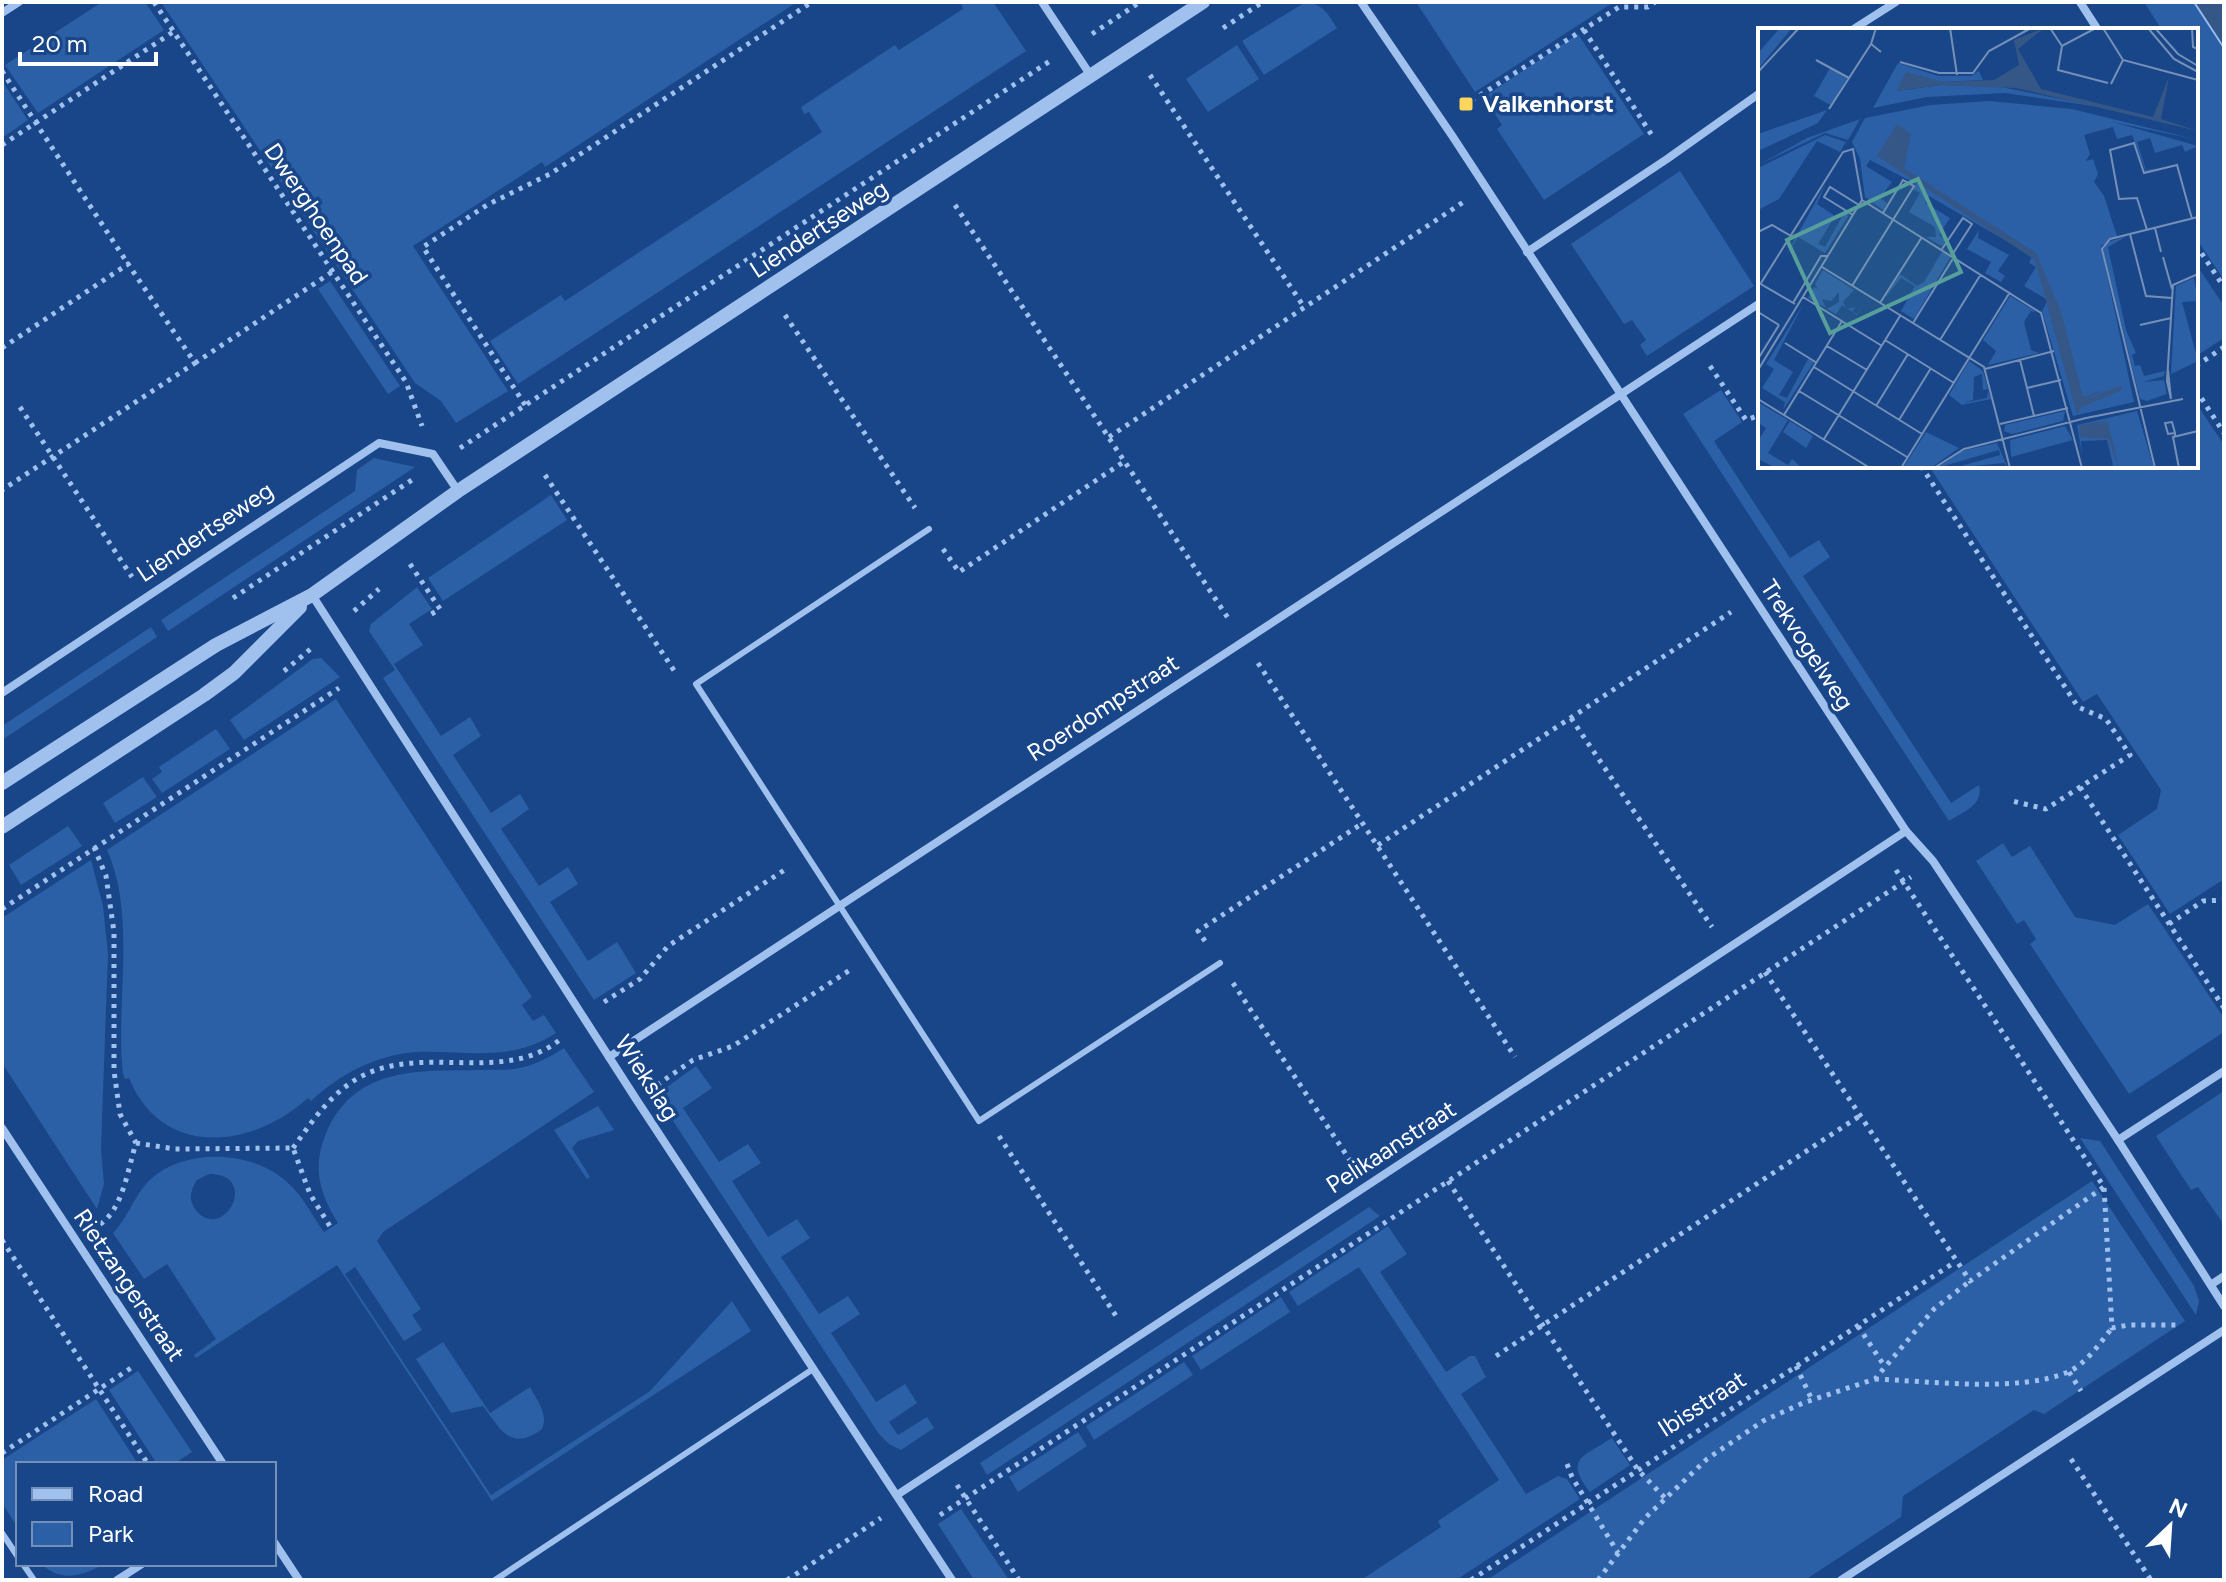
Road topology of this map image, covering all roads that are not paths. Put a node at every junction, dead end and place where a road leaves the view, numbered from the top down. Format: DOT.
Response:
graph roads {
  1 [pos="19,2"];
  2 [pos="1042,2"];
  3 [pos="1203,2"];
  4 [pos="1361,2"];
  5 [pos="1896,2"];
  6 [pos="2080,2"];
  7 [pos="2,13"];
  8 [pos="1855,28"];
  9 [pos="2097,28"];
  10 [pos="1091,76"];
  11 [pos="1758,94"];
  12 [pos="1527,252"];
  13 [pos="1758,304"];
  14 [pos="1620,394"];
  15 [pos="458,491"];
  16 [pos="929,529"];
  17 [pos="312,595"];
  18 [pos="2,693"];
  19 [pos="2,783"];
  20 [pos="2,827"];
  21 [pos="1906,831"];
  22 [pos="838,906"];
  23 [pos="1220,963"];
  24 [pos="609,1057"];
  25 [pos="2224,1071"];
  26 [pos="2,1128"];
  27 [pos="2118,1140"];
  28 [pos="2224,1276"];
  29 [pos="2212,1284"];
  30 [pos="2224,1306"];
  31 [pos="2224,1330"];
  32 [pos="813,1369"];
  33 [pos="222,1462"];
  34 [pos="897,1495"];
  35 [pos="2,1533"];
  36 [pos="276,1545"];
  37 [pos="16,1554"];
  38 [pos="139,1566"];
  39 [pos="117,1580"];
  40 [pos="299,1580"];
  41 [pos="495,1580"];
  42 [pos="952,1580"];
  43 [pos="1841,1580"];
  1 -- 7 [label="street"];
  2 -- 10 [label="street"];
  3 -- 10 [label="street, Liendertseweg"];
  4 -- 12 [label="street, Trekvogelweg"];
  5 -- 8 [label="street"];
  6 -- 9 [label="street"];
  10 -- 15 [label="street, Liendertseweg"];
  11 -- 12 [label="street"];
  12 -- 14 [label="street, Trekvogelweg"];
  13 -- 14 [label="street"];
  14 -- 21 [label="street, Trekvogelweg"];
  14 -- 22 [label="street, Roerdompstraat"];
  15 -- 17 [label="street, Liendertseweg"];
  15 -- 18 [label="street, Liendertseweg"];
  16 -- 22 [label="lane"];
  17 -- 19 [label="street, Liendertseweg"];
  17 -- 20 [label="street, Liendertseweg"];
  17 -- 24 [label="street, Wiekslag"];
  21 -- 27 [label="street, Trekvogelweg"];
  21 -- 34 [label="street, Pelikaanstraat"];
  22 -- 23 [label="lane"];
  22 -- 24 [label="street, Roerdompstraat"];
  24 -- 32 [label="street, Wiekslag"];
  25 -- 27 [label="street"];
  26 -- 33 [label="street, Rietzangerstraat"];
  27 -- 29 [label="street, Trekvogelweg"];
  28 -- 29 [label="street"];
  29 -- 30 [label="street, Trekvogelweg"];
  31 -- 43 [label="street"];
  32 -- 34 [label="street, Wiekslag"];
  32 -- 41 [label="lane"];
  34 -- 42 [label="street, Wiekslag"];
  35 -- 37 [label="lane"];
  36 -- 40 [label="street"];
  38 -- 39 [label="street"];
}
